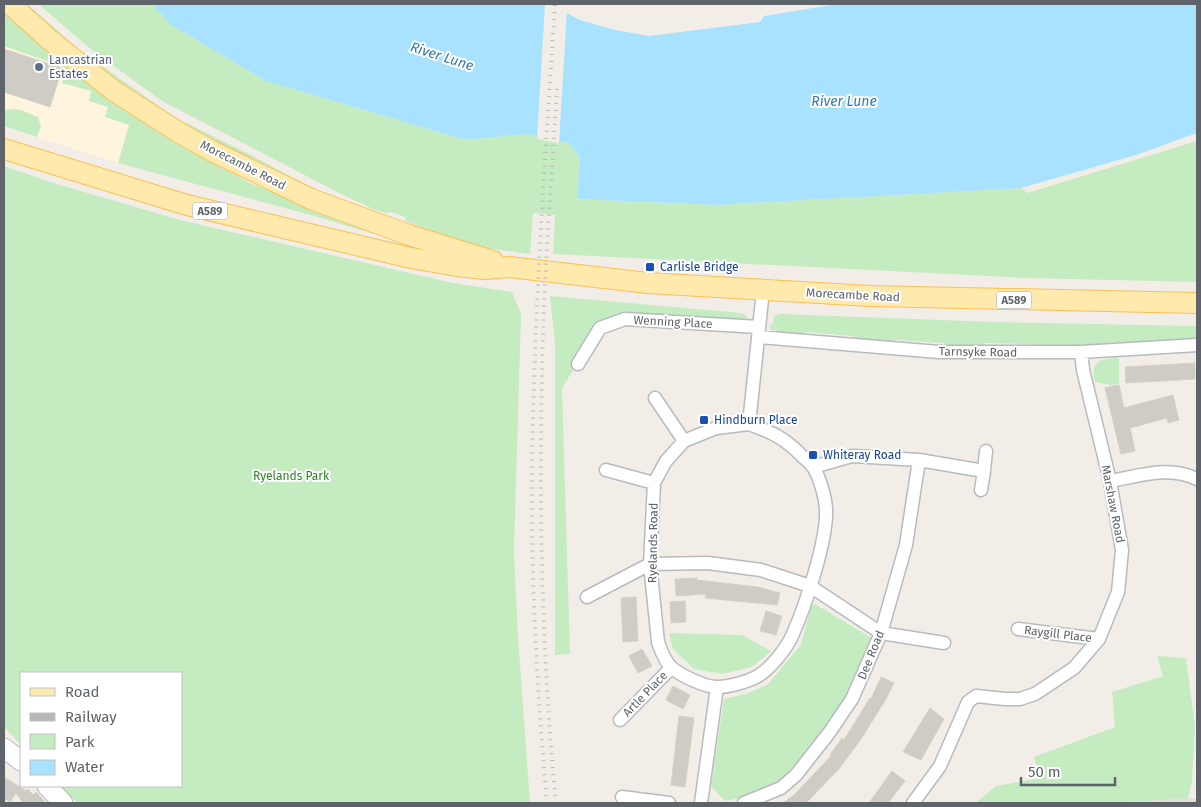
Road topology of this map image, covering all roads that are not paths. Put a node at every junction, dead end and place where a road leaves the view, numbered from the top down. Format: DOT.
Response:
graph roads {
  1 [pos="10,4"];
  2 [pos="4,149"];
  3 [pos="509,267"];
  4 [pos="763,290"];
  5 [pos="1197,303"];
  6 [pos="759,332"];
  7 [pos="1197,344"];
  8 [pos="1081,352"];
  9 [pos="578,364"];
  10 [pos="654,398"];
  11 [pos="749,424"];
  12 [pos="684,441"];
  13 [pos="986,451"];
  14 [pos="920,460"];
  15 [pos="813,467"];
  16 [pos="606,470"];
  17 [pos="984,470"];
  18 [pos="1197,479"];
  19 [pos="1110,481"];
  20 [pos="654,483"];
  21 [pos="981,490"];
  22 [pos="650,564"];
  23 [pos="810,586"];
  24 [pos="587,597"];
  25 [pos="1018,629"];
  26 [pos="881,633"];
  27 [pos="1099,639"];
  28 [pos="944,643"];
  29 [pos="671,668"];
  30 [pos="717,687"];
  31 [pos="620,720"];
  32 [pos="4,748"];
  33 [pos="20,760"];
  34 [pos="48,787"];
  35 [pos="622,797"];
  36 [pos="63,803"];
  37 [pos="669,803"];
  38 [pos="701,803"];
  39 [pos="744,803"];
  40 [pos="913,803"];
  1 -- 3 [label="main road, Morecambe Road / A589"];
  2 -- 3 [label="main road, Morecambe Road / A589"];
  3 -- 4 [label="main road, Morecambe Road / A589"];
  4 -- 5 [label="main road, Morecambe Road / A589"];
  4 -- 6 [label="street"];
  6 -- 8 [label="street, Tarnsyke Road"];
  6 -- 9 [label="street, Wenning Place"];
  6 -- 11 [label="street"];
  7 -- 8 [label="street, Tarnsyke Road"];
  8 -- 19 [label="street, Marshaw Road"];
  10 -- 12 [label="street"];
  11 -- 12 [label="street, Ryelands Road"];
  11 -- 15 [label="street, Ryelands Road"];
  12 -- 20 [label="street, Ryelands Road"];
  13 -- 17 [label="street"];
  14 -- 15 [label="street"];
  14 -- 17 [label="street"];
  14 -- 26 [label="street, Dee Road"];
  15 -- 23 [label="street, Ryelands Road"];
  16 -- 20 [label="street"];
  17 -- 21 [label="street"];
  18 -- 19 [label="street"];
  19 -- 27 [label="street, Marshaw Road"];
  20 -- 22 [label="street, Ryelands Road"];
  22 -- 23 [label="street"];
  22 -- 24 [label="street"];
  22 -- 29 [label="street, Ryelands Road"];
  23 -- 26 [label="street"];
  23 -- 30 [label="street, Ryelands Road"];
  25 -- 27 [label="street, Raygill Place"];
  26 -- 28 [label="street"];
  26 -- 39 [label="street, Dee Road"];
  27 -- 40 [label="street, Marshaw Road"];
  29 -- 30 [label="street, Ryelands Road"];
  29 -- 31 [label="street, Artle Place"];
  30 -- 38 [label="street"];
  32 -- 33 [label="main road"];
  34 -- 36 [label="main road"];
  35 -- 37 [label="street"];
}
